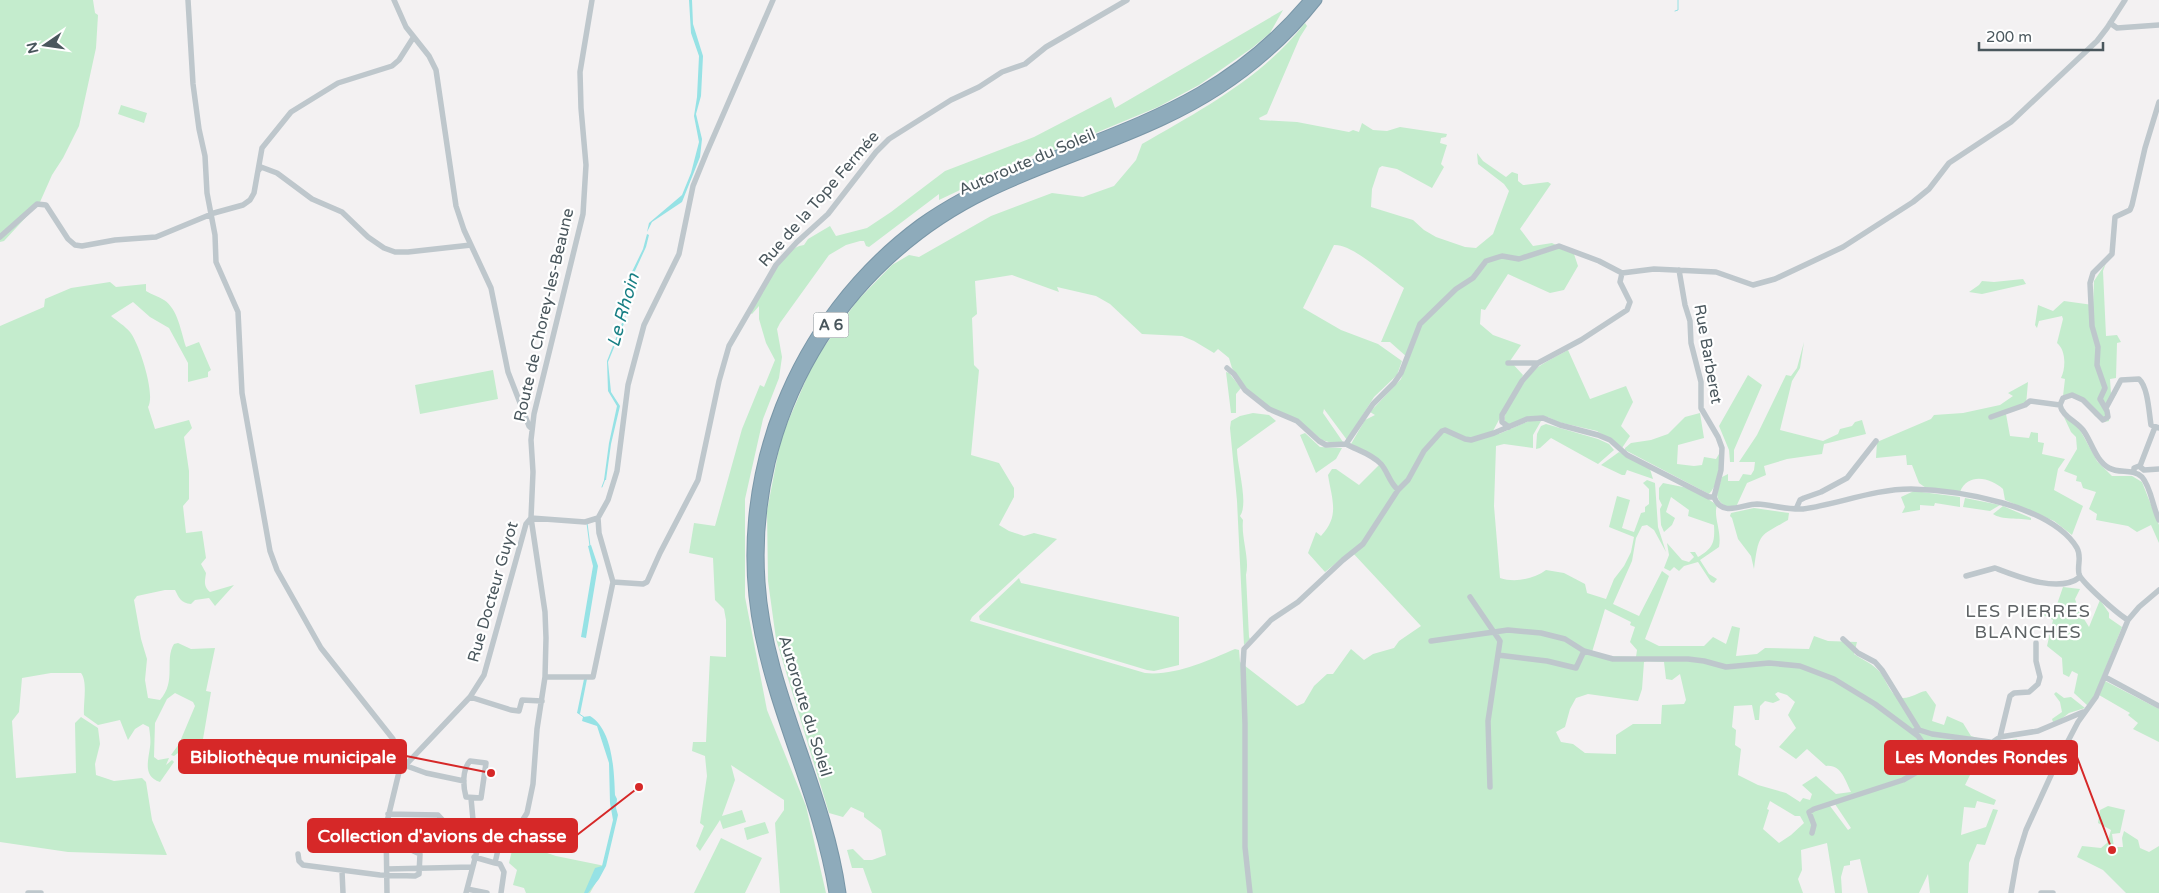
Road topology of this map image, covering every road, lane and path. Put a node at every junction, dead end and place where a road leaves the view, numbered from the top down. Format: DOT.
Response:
graph roads {
  1 [pos="188,0"];
  2 [pos="394,0"];
  3 [pos="592,0"];
  4 [pos="773,0"];
  5 [pos="1127,0"];
  6 [pos="1308,0"];
  7 [pos="1317,0"];
  8 [pos="2125,0"];
  9 [pos="2159,25"];
  10 [pos="2109,26"];
  11 [pos="413,38"];
  12 [pos="2159,102"];
  13 [pos="258,171"];
  14 [pos="210,216"];
  15 [pos="0,237"];
  16 [pos="471,245"];
  17 [pos="1679,270"];
  18 [pos="1622,273"];
  19 [pos="1508,363"];
  20 [pos="1538,363"];
  21 [pos="1227,368"];
  22 [pos="2060,406"];
  23 [pos="2106,408"];
  24 [pos="1502,415"];
  25 [pos="1991,417"];
  26 [pos="1509,427"];
  27 [pos="2155,427"];
  28 [pos="532,429"];
  29 [pos="1496,432"];
  30 [pos="1876,441"];
  31 [pos="1346,444"];
  32 [pos="2142,468"];
  33 [pos="2159,469"];
  34 [pos="2134,472"];
  35 [pos="2140,476"];
  36 [pos="1398,490"];
  37 [pos="1714,497"];
  38 [pos="1796,509"];
  39 [pos="531,518"];
  40 [pos="598,518"];
  41 [pos="2159,520"];
  42 [pos="1966,576"];
  43 [pos="2080,577"];
  44 [pos="613,582"];
  45 [pos="2159,590"];
  46 [pos="1470,597"];
  47 [pos="2128,620"];
  48 [pos="1495,632"];
  49 [pos="1843,639"];
  50 [pos="1431,641"];
  51 [pos="2036,643"];
  52 [pos="1584,650"];
  53 [pos="1498,655"];
  54 [pos="545,677"];
  55 [pos="2105,677"];
  56 [pos="470,697"];
  57 [pos="542,701"];
  58 [pos="2159,706"];
  59 [pos="2086,710"];
  60 [pos="1906,727"];
  61 [pos="1918,730"];
  62 [pos="2000,737"];
  63 [pos="1990,742"];
  64 [pos="1936,762"];
  65 [pos="404,765"];
  66 [pos="464,781"];
  67 [pos="1490,787"];
  68 [pos="471,798"];
  69 [pos="388,814"];
  70 [pos="398,830"];
  71 [pos="1812,833"];
  72 [pos="500,841"];
  73 [pos="477,844"];
  74 [pos="298,854"];
  75 [pos="474,857"];
  76 [pos="495,862"];
  77 [pos="472,867"];
  78 [pos="419,868"];
  79 [pos="342,871"];
  80 [pos="387,872"];
  81 [pos="466,891"];
  82 [pos="28,893"];
  83 [pos="41,893"];
  84 [pos="343,893"];
  85 [pos="387,893"];
  86 [pos="486,893"];
  87 [pos="501,893"];
  88 [pos="834,893"];
  89 [pos="841,893"];
  90 [pos="1250,893"];
  91 [pos="2011,893"];
  92 [pos="2041,893"];
  93 [pos="2052,893"];
  1 -- 14 [label="street"];
  2 -- 11 [label="street"];
  3 -- 28 [label="street, Route de Chorey-les-Beaune"];
  4 -- 40 [label="street"];
  5 -- 44 [label="street, Rue de la Tope Fermée"];
  6 -- 88 [label="highway, Autoroute du Soleil / A 6"];
  7 -- 89 [label="highway, Autoroute du Soleil / A 6"];
  8 -- 10 [label="street"];
  9 -- 10 [label="street"];
  10 -- 17 [label="street"];
  11 -- 13 [label="street"];
  11 -- 16 [label="street"];
  12 -- 23 [label="street"];
  13 -- 14 [label="street"];
  13 -- 16 [label="street"];
  14 -- 15 [label="street"];
  14 -- 65 [label="street"];
  16 -- 28 [label="street"];
  17 -- 18 [label="street"];
  17 -- 37 [label="street, Rue Barberet"];
  18 -- 20 [label="street"];
  18 -- 31 [label="street"];
  19 -- 20 [label="street"];
  20 -- 24 [label="street"];
  21 -- 31 [label="street"];
  22 -- 23 [label="street"];
  22 -- 25 [label="street"];
  22 -- 34 [label="street"];
  23 -- 27 [label="street"];
  24 -- 26 [label="street"];
  24 -- 29 [label="street"];
  26 -- 29 [label="street"];
  26 -- 37 [label="street"];
  27 -- 32 [label="street"];
  28 -- 39 [label="street, Route de Chorey-les-Beaune"];
  29 -- 36 [label="street"];
  30 -- 38 [label="street"];
  31 -- 36 [label="street"];
  32 -- 33 [label="street"];
  32 -- 34 [label="street"];
  32 -- 35 [label="street"];
  34 -- 35 [label="street"];
  35 -- 41 [label="street"];
  36 -- 90 [label="street"];
  37 -- 38 [label="street"];
  38 -- 43 [label="street"];
  39 -- 40 [label="street"];
  39 -- 54 [label="street"];
  39 -- 56 [label="street, Rue Docteur Guyot"];
  40 -- 44 [label="street"];
  42 -- 43 [label="street"];
  43 -- 47 [label="street"];
  44 -- 54 [label="street"];
  45 -- 47 [label="street"];
  46 -- 48 [label="street"];
  47 -- 55 [label="street"];
  48 -- 50 [label="street"];
  48 -- 52 [label="street"];
  48 -- 53 [label="street"];
  49 -- 61 [label="street"];
  51 -- 62 [label="street"];
  52 -- 53 [label="street"];
  52 -- 60 [label="street"];
  53 -- 67 [label="street"];
  54 -- 57 [label="street"];
  55 -- 58 [label="street"];
  55 -- 59 [label="street"];
  56 -- 57 [label="street"];
  56 -- 65 [label="street, Rue Docteur Guyot"];
  57 -- 72 [label="street"];
  59 -- 62 [label="street"];
  59 -- 91 [label="street"];
  60 -- 61 [label="street"];
  60 -- 64 [label="street"];
  61 -- 63 [label="street"];
  62 -- 63 [label="street"];
  63 -- 64 [label="street"];
  64 -- 71 [label="street"];
  65 -- 66 [label="street"];
  65 -- 69 [label="street"];
  66 -- 68 [label="street"];
  66 -- 68 [label="street"];
  68 -- 73 [label="street"];
  69 -- 73 [label="street"];
  69 -- 80 [label="street"];
  70 -- 78 [label="street"];
  72 -- 73 [label="street"];
  72 -- 76 [label="street"];
  73 -- 75 [label="street"];
  74 -- 79 [label="street"];
  75 -- 76 [label="street"];
  75 -- 77 [label="street"];
  76 -- 87 [label="street"];
  77 -- 78 [label="street"];
  77 -- 81 [label="street"];
  78 -- 80 [label="street"];
  79 -- 80 [label="street"];
  79 -- 84 [label="street"];
  80 -- 85 [label="street"];
  81 -- 86 [label="street"];
  82 -- 83 [label="street"];
  92 -- 93 [label="street"];
}
